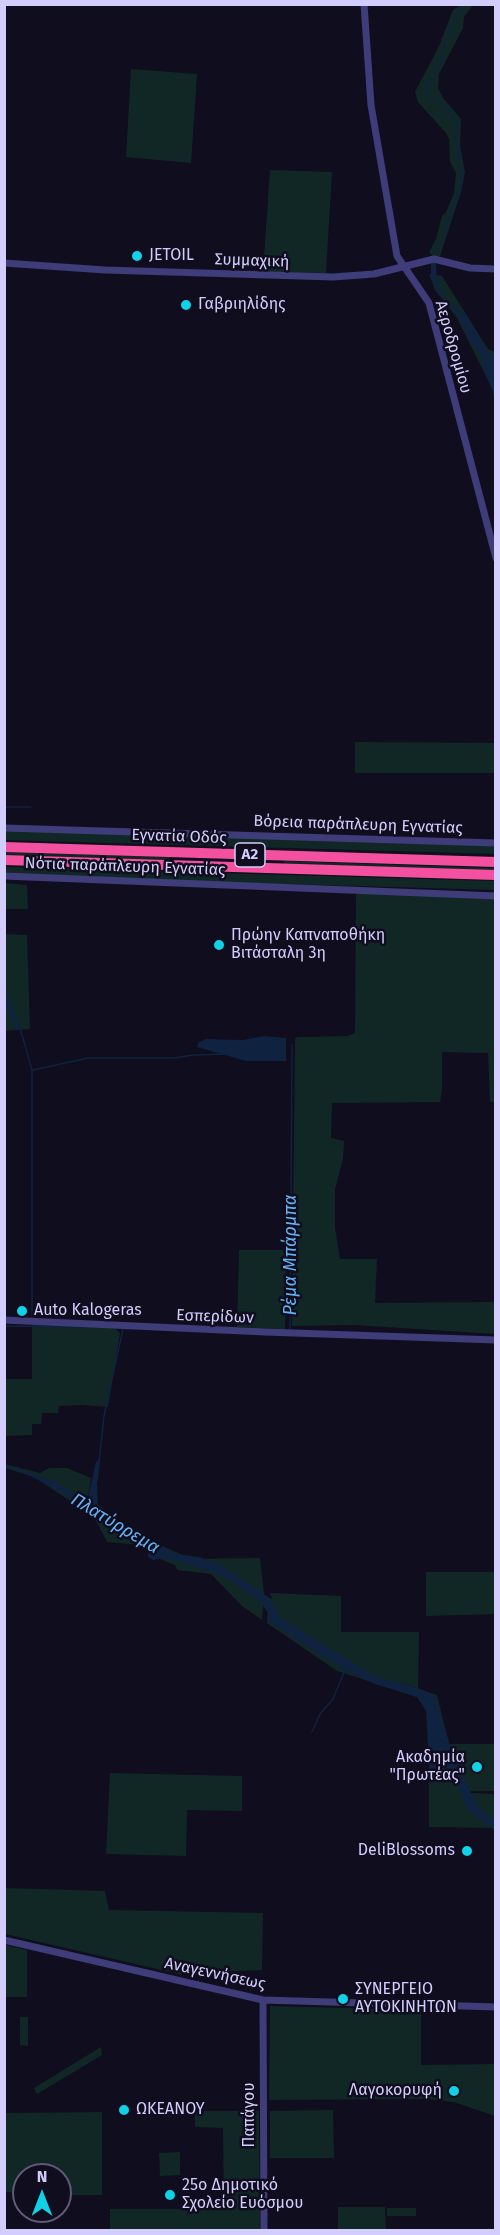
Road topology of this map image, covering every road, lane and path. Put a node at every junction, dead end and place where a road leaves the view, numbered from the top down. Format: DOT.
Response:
graph roads {
  1 [pos="364,4"];
  2 [pos="4,263"];
  3 [pos="404,267"];
  4 [pos="495,269"];
  5 [pos="495,558"];
  6 [pos="4,828"];
  7 [pos="495,843"];
  8 [pos="4,847"];
  9 [pos="4,860"];
  10 [pos="495,862"];
  11 [pos="495,875"];
  12 [pos="4,876"];
  13 [pos="495,896"];
  14 [pos="4,1320"];
  15 [pos="495,1340"];
  16 [pos="4,1940"];
  17 [pos="262,2000"];
  18 [pos="495,2007"];
  19 [pos="264,2230"];
  1 -- 3 [label="street, Αεροδρομίου"];
  2 -- 3 [label="street, Συμμαχική"];
  3 -- 4 [label="street, Συμμαχική"];
  3 -- 5 [label="street, Αεροδρομίου"];
  6 -- 7 [label="street, Βόρεια παράπλευρη Εγνατίας"];
  8 -- 10 [label="highway, Εγνατία Οδός / Α2"];
  9 -- 11 [label="highway, Εγνατία Οδός / Α2"];
  12 -- 13 [label="street, Νότια παράπλευρη Εγνατίας"];
  14 -- 15 [label="street, Εσπερίδων"];
  16 -- 17 [label="street, Αναγεννήσεως"];
  17 -- 18 [label="street, Αναγεννήσεως"];
  17 -- 19 [label="street, Παπάγου"];
}
